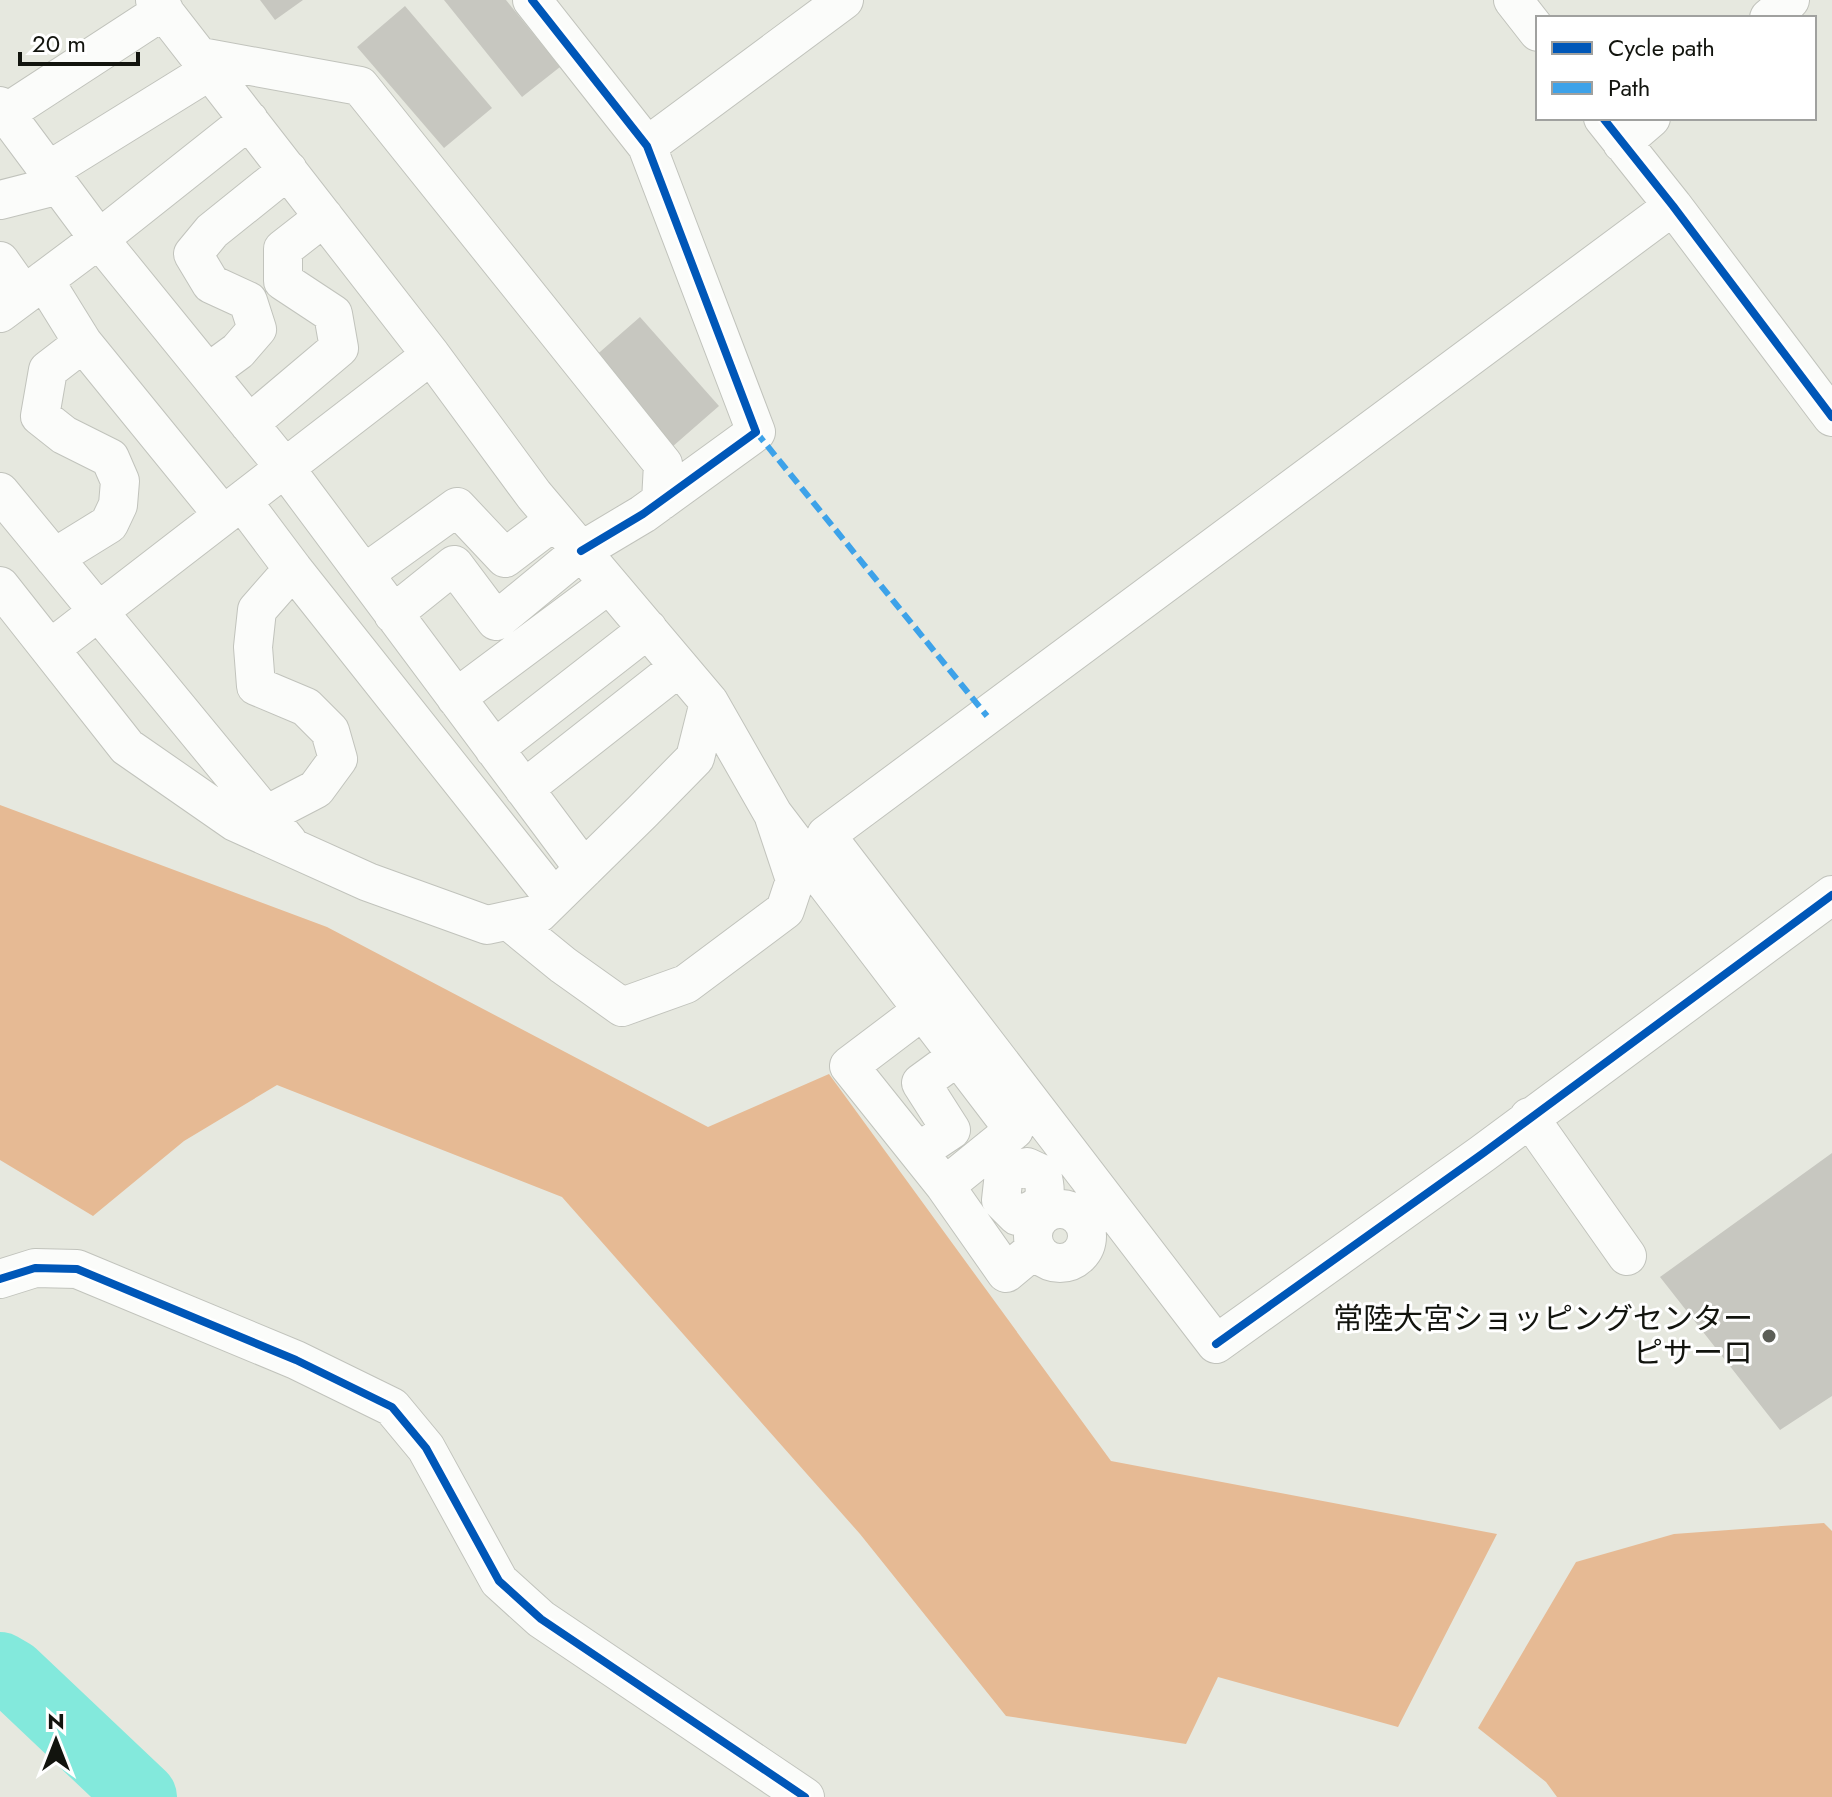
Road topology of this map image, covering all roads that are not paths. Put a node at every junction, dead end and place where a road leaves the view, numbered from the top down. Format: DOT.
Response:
graph roads {
  1 [pos="532,0"];
  2 [pos="844,0"];
  3 [pos="1513,0"];
  4 [pos="1790,0"];
  5 [pos="159,5"];
  6 [pos="1771,16"];
  7 [pos="1536,29"];
  8 [pos="206,63"];
  9 [pos="3,109"];
  10 [pos="249,120"];
  11 [pos="1644,120"];
  12 [pos="1612,130"];
  13 [pos="647,146"];
  14 [pos="288,170"];
  15 [pos="54,178"];
  16 [pos="0,200"];
  17 [pos="1673,206"];
  18 [pos="324,217"];
  19 [pos="99,239"];
  20 [pos="0,261"];
  21 [pos="23,296"];
  22 [pos="83,343"];
  23 [pos="431,355"];
  24 [pos="208,373"];
  25 [pos="1832,417"];
  26 [pos="249,424"];
  27 [pos="285,468"];
  28 [pos="0,492"];
  29 [pos="661,501"];
  30 [pos="232,508"];
  31 [pos="555,520"];
  32 [pos="581,551"];
  33 [pos="54,558"];
  34 [pos="293,569"];
  35 [pos="364,574"];
  36 [pos="609,584"];
  37 [pos="0,586"];
  38 [pos="98,612"];
  39 [pos="393,614"];
  40 [pos="648,629"];
  41 [pos="50,649"];
  42 [pos="679,667"];
  43 [pos="456,698"];
  44 [pos="709,702"];
  45 [pos="494,749"];
  46 [pos="524,789"];
  47 [pos="773,814"];
  48 [pos="266,815"];
  49 [pos="295,849"];
  50 [pos="584,869"];
  51 [pos="1832,895"];
  52 [pos="554,898"];
  53 [pos="509,921"];
  54 [pos="923,1010"];
  55 [pos="958,1056"];
  56 [pos="1529,1117"];
  57 [pos="918,1152"];
  58 [pos="1001,1159"];
  59 [pos="945,1186"];
  60 [pos="1627,1256"];
  61 [pos="0,1279"];
  62 [pos="805,1797"];
  1 -- 13 [label="street"];
  2 -- 13 [label="street"];
  3 -- 7 [label="street"];
  4 -- 6 [label="street"];
  5 -- 8 [label="street"];
  5 -- 9 [label="street"];
  8 -- 10 [label="street"];
  8 -- 15 [label="street"];
  8 -- 29 [label="street"];
  9 -- 15 [label="street"];
  10 -- 14 [label="street"];
  10 -- 19 [label="street"];
  11 -- 12 [label="street"];
  12 -- 17 [label="street"];
  13 -- 29 [label="street"];
  14 -- 18 [label="street"];
  14 -- 24 [label="street"];
  15 -- 16 [label="street"];
  15 -- 19 [label="street"];
  17 -- 25 [label="street"];
  17 -- 56 [label="street"];
  18 -- 23 [label="street"];
  18 -- 26 [label="street"];
  19 -- 21 [label="street"];
  19 -- 24 [label="street"];
  20 -- 21 [label="street"];
  21 -- 22 [label="street"];
  22 -- 30 [label="street"];
  22 -- 33 [label="street"];
  23 -- 27 [label="street"];
  23 -- 31 [label="street"];
  24 -- 26 [label="street"];
  26 -- 27 [label="street"];
  27 -- 30 [label="street"];
  27 -- 35 [label="street"];
  28 -- 33 [label="street"];
  29 -- 32 [label="street"];
  30 -- 34 [label="street"];
  30 -- 38 [label="street"];
  31 -- 32 [label="street"];
  31 -- 35 [label="street"];
  32 -- 36 [label="street"];
  32 -- 39 [label="street"];
  33 -- 38 [label="street"];
  34 -- 48 [label="street"];
  34 -- 52 [label="street"];
  35 -- 39 [label="street"];
  36 -- 40 [label="street"];
  36 -- 43 [label="street"];
  37 -- 41 [label="street"];
  38 -- 41 [label="street"];
  38 -- 48 [label="street"];
  39 -- 43 [label="street"];
  40 -- 42 [label="street"];
  40 -- 45 [label="street"];
  41 -- 49 [label="street"];
  42 -- 44 [label="street"];
  42 -- 46 [label="street"];
  43 -- 45 [label="street"];
  44 -- 47 [label="street"];
  44 -- 50 [label="street"];
  45 -- 46 [label="street"];
  46 -- 50 [label="street"];
  47 -- 53 [label="street"];
  47 -- 54 [label="street"];
  48 -- 49 [label="street"];
  49 -- 53 [label="street"];
  50 -- 52 [label="street"];
  51 -- 56 [label="street"];
  52 -- 53 [label="street"];
  54 -- 55 [label="street"];
  54 -- 57 [label="street"];
  55 -- 57 [label="street"];
  55 -- 58 [label="street"];
  56 -- 60 [label="street"];
  57 -- 59 [label="street"];
  58 -- 59 [label="street"];
  58 -- 59 [label="street"];
  61 -- 62 [label="street"];
}
